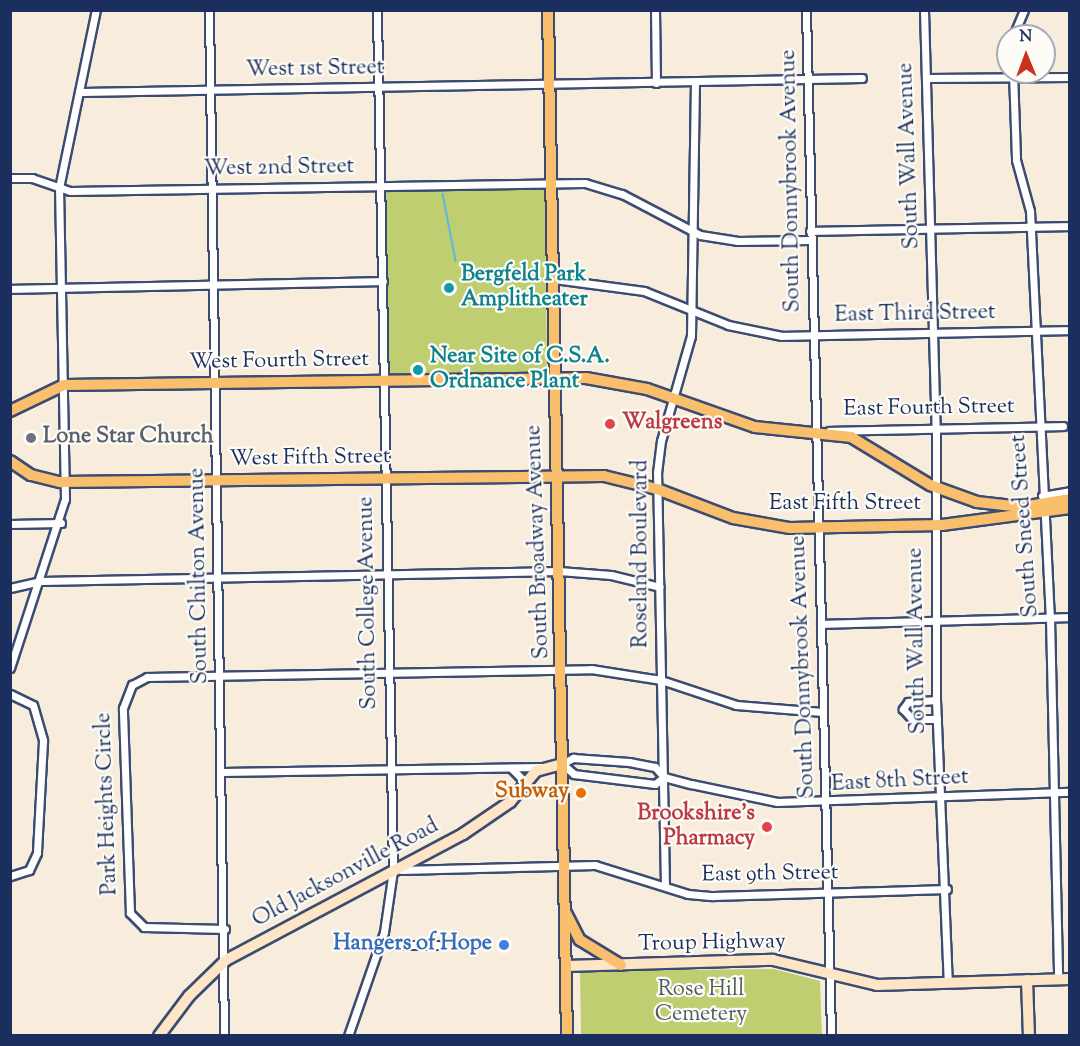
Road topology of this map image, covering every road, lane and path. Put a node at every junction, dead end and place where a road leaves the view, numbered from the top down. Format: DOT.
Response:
graph roads {
  1 [pos="96,10"];
  2 [pos="209,10"];
  3 [pos="377,10"];
  4 [pos="548,10"];
  5 [pos="655,10"];
  6 [pos="806,10"];
  7 [pos="924,10"];
  8 [pos="1024,10"];
  9 [pos="1018,24"];
  10 [pos="996,76"];
  11 [pos="862,78"];
  12 [pos="927,78"];
  13 [pos="807,80"];
  14 [pos="656,83"];
  15 [pos="695,83"];
  16 [pos="1013,84"];
  17 [pos="549,85"];
  18 [pos="379,87"];
  19 [pos="210,90"];
  20 [pos="82,92"];
  21 [pos="10,178"];
  22 [pos="551,182"];
  23 [pos="381,185"];
  24 [pos="59,188"];
  25 [pos="212,189"];
  26 [pos="1030,226"];
  27 [pos="1070,226"];
  28 [pos="931,228"];
  29 [pos="810,231"];
  30 [pos="695,233"];
  31 [pos="810,240"];
  32 [pos="554,279"];
  33 [pos="383,281"];
  34 [pos="213,285"];
  35 [pos="61,288"];
  36 [pos="10,289"];
  37 [pos="692,309"];
  38 [pos="1070,330"];
  39 [pos="1033,331"];
  40 [pos="933,333"];
  41 [pos="813,335"];
  42 [pos="554,378"];
  43 [pos="382,380"];
  44 [pos="215,383"];
  45 [pos="64,385"];
  46 [pos="673,398"];
  47 [pos="10,411"];
  48 [pos="1063,426"];
  49 [pos="1037,427"];
  50 [pos="936,428"];
  51 [pos="818,432"];
  52 [pos="10,461"];
  53 [pos="556,475"];
  54 [pos="384,478"];
  55 [pos="216,480"];
  56 [pos="65,482"];
  57 [pos="935,488"];
  58 [pos="657,489"];
  59 [pos="1070,491"];
  60 [pos="1070,499"];
  61 [pos="1043,505"];
  62 [pos="1070,508"];
  63 [pos="61,523"];
  64 [pos="10,524"];
  65 [pos="935,525"];
  66 [pos="818,528"];
  67 [pos="559,571"];
  68 [pos="387,575"];
  69 [pos="219,578"];
  70 [pos="41,581"];
  71 [pos="660,587"];
  72 [pos="10,588"];
  73 [pos="1070,617"];
  74 [pos="1050,618"];
  75 [pos="934,620"];
  76 [pos="821,624"];
  77 [pos="10,668"];
  78 [pos="562,669"];
  79 [pos="388,672"];
  80 [pos="220,676"];
  81 [pos="661,680"];
  82 [pos="10,694"];
  83 [pos="936,700"];
  84 [pos="823,712"];
  85 [pos="937,719"];
  86 [pos="562,764"];
  87 [pos="541,767"];
  88 [pos="510,768"];
  89 [pos="389,771"];
  90 [pos="222,772"];
  91 [pos="664,777"];
  92 [pos="526,783"];
  93 [pos="1053,792"];
  94 [pos="1070,792"];
  95 [pos="939,799"];
  96 [pos="825,804"];
  97 [pos="421,856"];
  98 [pos="563,865"];
  99 [pos="435,867"];
  100 [pos="393,870"];
  101 [pos="10,876"];
  102 [pos="665,886"];
  103 [pos="947,889"];
  104 [pos="828,892"];
  105 [pos="565,909"];
  106 [pos="225,929"];
  107 [pos="380,945"];
  108 [pos="438,945"];
  109 [pos="226,960"];
  110 [pos="621,965"];
  111 [pos="566,966"];
  112 [pos="830,975"];
  113 [pos="1058,979"];
  114 [pos="1070,979"];
  115 [pos="1027,980"];
  116 [pos="948,983"];
  117 [pos="159,1035"];
  118 [pos="224,1035"];
  119 [pos="348,1035"];
  120 [pos="567,1035"];
  121 [pos="831,1035"];
  122 [pos="1029,1035"];
  1 -- 20 [label="street"];
  2 -- 19 [label="street, South Chilton Avenue"];
  3 -- 18 [label="street, South College Avenue"];
  4 -- 17 [label="main road, South Broadway Avenue"];
  5 -- 14 [label="street"];
  6 -- 13 [label="street, South Donnybrook Avenue"];
  7 -- 12 [label="street, South Wall Avenue"];
  8 -- 9 [label="street"];
  10 -- 12 [label="street"];
  11 -- 13 [label="street, West 1st Street"];
  12 -- 28 [label="street, South Wall Avenue"];
  13 -- 15 [label="street, West 1st Street"];
  13 -- 29 [label="street, South Donnybrook Avenue"];
  14 -- 15 [label="street, West 1st Street"];
  14 -- 17 [label="street, West 1st Street"];
  15 -- 30 [label="street, Roseland Boulevard"];
  16 -- 26 [label="street, South Sneed Street"];
  17 -- 18 [label="street, West 1st Street"];
  17 -- 22 [label="main road, South Broadway Avenue"];
  18 -- 19 [label="street, West 1st Street"];
  18 -- 23 [label="street, South College Avenue"];
  19 -- 20 [label="street, West 1st Street"];
  19 -- 25 [label="street, South Chilton Avenue"];
  20 -- 24 [label="street"];
  21 -- 24 [label="street, West 2nd Street"];
  22 -- 23 [label="street, West 2nd Street"];
  22 -- 30 [label="street, West 2nd Street"];
  22 -- 32 [label="main road, South Broadway Avenue"];
  23 -- 25 [label="street, West 2nd Street"];
  23 -- 33 [label="street, South College Avenue"];
  24 -- 25 [label="street, West 2nd Street"];
  24 -- 35 [label="street"];
  25 -- 34 [label="street, South Chilton Avenue"];
  26 -- 27 [label="street"];
  26 -- 28 [label="street"];
  26 -- 39 [label="street, South Sneed Street"];
  28 -- 29 [label="street"];
  28 -- 40 [label="street, South Wall Avenue"];
  29 -- 31 [label="street, South Donnybrook Avenue"];
  30 -- 31 [label="street, West 2nd Street"];
  30 -- 37 [label="street, Roseland Boulevard"];
  31 -- 41 [label="street, South Donnybrook Avenue"];
  32 -- 37 [label="street, East Third Street"];
  32 -- 42 [label="main road, South Broadway Avenue"];
  33 -- 34 [label="street"];
  33 -- 43 [label="street, South College Avenue"];
  34 -- 35 [label="street"];
  34 -- 44 [label="street, South Chilton Avenue"];
  35 -- 36 [label="street"];
  35 -- 45 [label="street"];
  37 -- 41 [label="street, East Third Street"];
  37 -- 46 [label="street, Roseland Boulevard"];
  38 -- 39 [label="street, East Third Street"];
  39 -- 40 [label="street, East Third Street"];
  39 -- 49 [label="street, South Sneed Street"];
  40 -- 41 [label="street, East Third Street"];
  40 -- 50 [label="street, South Wall Avenue"];
  41 -- 51 [label="street, South Donnybrook Avenue"];
  42 -- 43 [label="main road, West Fourth Street"];
  42 -- 46 [label="main road, East Fourth Street"];
  42 -- 53 [label="main road, South Broadway Avenue"];
  43 -- 44 [label="main road, West Fourth Street"];
  43 -- 54 [label="street, South College Avenue"];
  44 -- 45 [label="main road, West Fourth Street"];
  44 -- 55 [label="street, South Chilton Avenue"];
  45 -- 47 [label="main road, West Fourth Street"];
  45 -- 56 [label="street"];
  46 -- 51 [label="main road, East Fourth Street"];
  46 -- 58 [label="street, Roseland Boulevard"];
  48 -- 49 [label="street, East Fourth Street"];
  49 -- 50 [label="street, East Fourth Street"];
  49 -- 61 [label="street, South Sneed Street"];
  50 -- 51 [label="street, East Fourth Street"];
  50 -- 57 [label="street, South Wall Avenue"];
  51 -- 57 [label="main road, East Fourth Street"];
  51 -- 66 [label="street, South Donnybrook Avenue"];
  52 -- 56 [label="main road, West Fifth Street"];
  53 -- 54 [label="main road, West Fifth Street"];
  53 -- 58 [label="main road, East Fifth Street"];
  53 -- 67 [label="main road, South Broadway Avenue"];
  54 -- 55 [label="main road, West Fifth Street"];
  54 -- 68 [label="street, South College Avenue"];
  55 -- 56 [label="main road, West Fifth Street"];
  55 -- 69 [label="street, South Chilton Avenue"];
  56 -- 63 [label="street"];
  57 -- 61 [label="main road, East Fifth Street"];
  57 -- 65 [label="street, South Wall Avenue"];
  58 -- 66 [label="main road, East Fifth Street"];
  58 -- 71 [label="street, Roseland Boulevard"];
  59 -- 61 [label="street"];
  60 -- 61 [label="main road, East Fifth Street"];
  61 -- 62 [label="main road, East Fifth Street"];
  61 -- 65 [label="main road, East Fifth Street"];
  61 -- 74 [label="street, South Sneed Street"];
  63 -- 64 [label="street"];
  63 -- 70 [label="street"];
  65 -- 66 [label="main road, East Fifth Street"];
  65 -- 75 [label="street, South Wall Avenue"];
  66 -- 76 [label="street, South Donnybrook Avenue"];
  67 -- 68 [label="street"];
  67 -- 71 [label="street"];
  67 -- 78 [label="main road, South Broadway Avenue"];
  68 -- 69 [label="street"];
  68 -- 79 [label="street, South College Avenue"];
  69 -- 70 [label="street"];
  69 -- 80 [label="street, South Chilton Avenue"];
  70 -- 72 [label="street"];
  70 -- 77 [label="street"];
  71 -- 81 [label="street, Roseland Boulevard"];
  73 -- 74 [label="street"];
  74 -- 75 [label="street"];
  74 -- 93 [label="street, South Sneed Street"];
  75 -- 76 [label="street"];
  75 -- 83 [label="street, South Wall Avenue"];
  76 -- 84 [label="street, South Donnybrook Avenue"];
  78 -- 79 [label="street"];
  78 -- 81 [label="street"];
  78 -- 86 [label="main road, South Broadway Avenue"];
  79 -- 80 [label="street"];
  79 -- 89 [label="street, South College Avenue"];
  80 -- 90 [label="street, South Chilton Avenue"];
  80 -- 106 [label="street, Park Heights Circle"];
  81 -- 84 [label="street"];
  81 -- 91 [label="street, Roseland Boulevard"];
  82 -- 101 [label="street"];
  83 -- 85 [label="street, South Wall Avenue"];
  83 -- 85 [label="street"];
  84 -- 96 [label="street, South Donnybrook Avenue"];
  85 -- 95 [label="street, South Wall Avenue"];
  86 -- 87 [label="main road"];
  86 -- 91 [label="street, East 8th Street"];
  86 -- 91 [label="street, East 8th Street"];
  86 -- 98 [label="main road, South Broadway Avenue"];
  87 -- 88 [label="street"];
  87 -- 92 [label="main road, Old Jacksonville Road"];
  88 -- 89 [label="street"];
  88 -- 92 [label="street"];
  89 -- 90 [label="street"];
  89 -- 100 [label="street, South College Avenue"];
  90 -- 106 [label="street, South Chilton Avenue"];
  91 -- 96 [label="street, East 8th Street"];
  91 -- 102 [label="street, Roseland Boulevard"];
  92 -- 97 [label="main road, Old Jacksonville Road"];
  93 -- 94 [label="street, East 8th Street"];
  93 -- 95 [label="street, East 8th Street"];
  93 -- 113 [label="street, South Sneed Street"];
  95 -- 96 [label="street, East 8th Street"];
  95 -- 103 [label="street, South Wall Avenue"];
  96 -- 104 [label="street, South Donnybrook Avenue"];
  97 -- 99 [label="street"];
  97 -- 100 [label="main road, Old Jacksonville Road"];
  98 -- 99 [label="street, East 9th Street"];
  98 -- 102 [label="street, East 9th Street"];
  98 -- 105 [label="main road, South Broadway Avenue"];
  99 -- 100 [label="street, East 9th Street"];
  100 -- 107 [label="street, South College Avenue"];
  100 -- 109 [label="main road, Old Jacksonville Road"];
  102 -- 104 [label="street, East 9th Street"];
  103 -- 104 [label="street, East 9th Street"];
  103 -- 116 [label="street, South Wall Avenue"];
  104 -- 112 [label="street, South Donnybrook Avenue"];
  105 -- 110 [label="main road"];
  105 -- 111 [label="main road, South Broadway Avenue"];
  106 -- 109 [label="street, South Chilton Avenue"];
  107 -- 108 [label="street"];
  107 -- 119 [label="street, South College Avenue"];
  109 -- 117 [label="main road, Old Jacksonville Road"];
  109 -- 118 [label="street, South Chilton Avenue"];
  110 -- 111 [label="main road, Troup Highway"];
  110 -- 112 [label="main road, Troup Highway"];
  111 -- 120 [label="main road, South Broadway Avenue"];
  112 -- 116 [label="main road, Troup Highway"];
  112 -- 121 [label="street, South Donnybrook Avenue"];
  113 -- 114 [label="main road, Troup Highway"];
  113 -- 115 [label="main road, Troup Highway"];
  115 -- 116 [label="main road, Troup Highway"];
  115 -- 122 [label="main road"];
}
